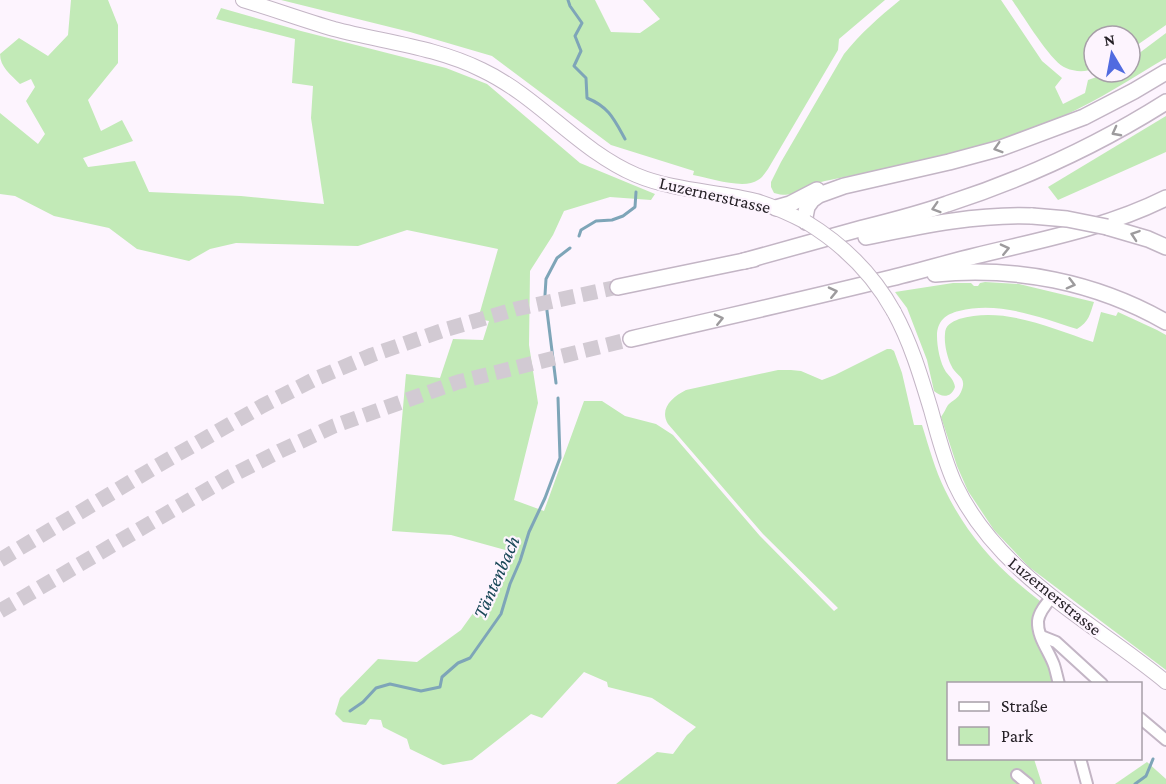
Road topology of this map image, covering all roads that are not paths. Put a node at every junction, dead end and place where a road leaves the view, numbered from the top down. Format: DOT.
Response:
graph roads {
  1 [pos="243,0"];
  2 [pos="1166,72"];
  3 [pos="1166,102"];
  4 [pos="844,186"];
  5 [pos="1166,198"];
  6 [pos="776,208"];
  7 [pos="806,222"];
  8 [pos="1164,247"];
  9 [pos="744,261"];
  10 [pos="887,279"];
  11 [pos="618,287"];
  12 [pos="1166,322"];
  13 [pos="631,339"];
  14 [pos="1052,597"];
  15 [pos="1041,636"];
  16 [pos="1058,682"];
  17 [pos="1100,682"];
  18 [pos="1166,682"];
  19 [pos="1142,720"];
  20 [pos="1166,740"];
  21 [pos="1080,760"];
  22 [pos="1017,775"];
  23 [pos="1028,784"];
  24 [pos="1087,784"];
  1 -- 6 [label="main road, Luzernerstrasse"];
  2 -- 4 [label="highway, one-way"];
  3 -- 9 [label="highway, one-way"];
  4 -- 6 [label="highway"];
  4 -- 7 [label="highway"];
  10 -- 5 [label="highway, one-way"];
  6 -- 7 [label="main road, Luzernerstrasse"];
  7 -- 14 [label="main road, Luzernerstrasse, bridge"];
  8 -- 9 [label="highway, one-way, bridge"];
  9 -- 11 [label="highway"];
  10 -- 12 [label="highway, one-way"];
  13 -- 10 [label="highway, one-way"];
  14 -- 15 [label="street"];
  14 -- 18 [label="main road, Luzernerstrasse"];
  15 -- 16 [label="street"];
  15 -- 17 [label="street"];
  19 -- 20 [label="street"];
  21 -- 24 [label="street"];
  22 -- 23 [label="street"];
}
